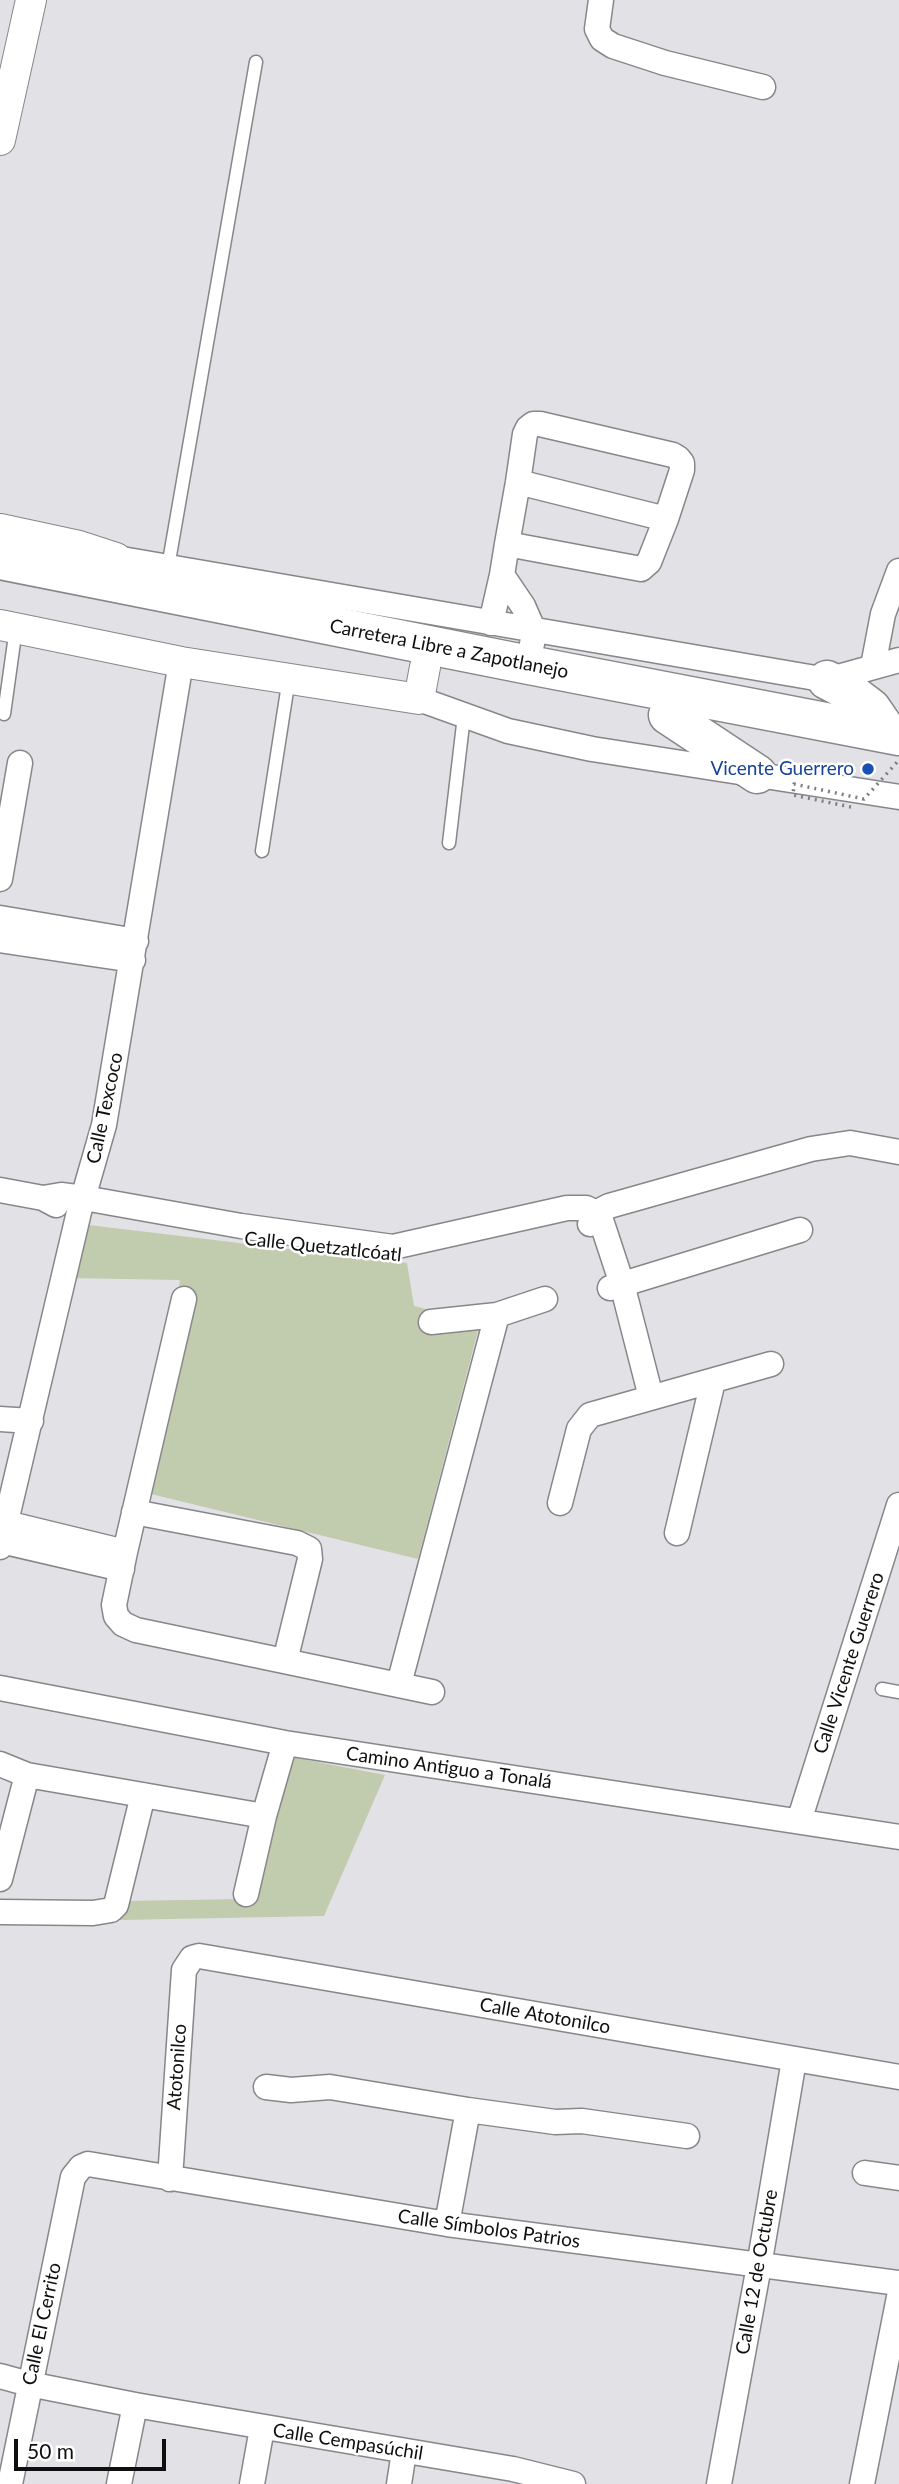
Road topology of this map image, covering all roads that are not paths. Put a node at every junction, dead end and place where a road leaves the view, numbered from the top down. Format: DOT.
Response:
graph roads {
  1 [pos="31,0"];
  2 [pos="601,0"];
  3 [pos="256,62"];
  4 [pos="763,87"];
  5 [pos="0,140"];
  6 [pos="518,482"];
  7 [pos="666,519"];
  8 [pos="0,529"];
  9 [pos="507,544"];
  10 [pos="116,558"];
  11 [pos="0,560"];
  12 [pos="168,567"];
  13 [pos="899,571"];
  14 [pos="502,575"];
  15 [pos="0,584"];
  16 [pos="191,598"];
  17 [pos="491,623"];
  18 [pos="8,626"];
  19 [pos="532,648"];
  20 [pos="899,660"];
  21 [pos="181,662"];
  22 [pos="873,666"];
  23 [pos="289,678"];
  24 [pos="827,680"];
  25 [pos="422,683"];
  26 [pos="4,714"];
  27 [pos="668,715"];
  28 [pos="464,716"];
  29 [pos="896,748"];
  30 [pos="20,763"];
  31 [pos="757,774"];
  32 [pos="7,796"];
  33 [pos="899,797"];
  34 [pos="449,843"];
  35 [pos="262,851"];
  36 [pos="1,871"];
  37 [pos="0,918"];
  38 [pos="0,940"];
  39 [pos="134,950"];
  40 [pos="899,1152"];
  41 [pos="0,1190"];
  42 [pos="81,1205"];
  43 [pos="594,1219"];
  44 [pos="800,1230"];
  45 [pos="616,1286"];
  46 [pos="184,1299"];
  47 [pos="545,1299"];
  48 [pos="497,1315"];
  49 [pos="431,1322"];
  50 [pos="771,1364"];
  51 [pos="713,1381"];
  52 [pos="645,1398"];
  53 [pos="0,1419"];
  54 [pos="30,1421"];
  55 [pos="560,1503"];
  56 [pos="899,1505"];
  57 [pos="134,1512"];
  58 [pos="677,1533"];
  59 [pos="2,1537"];
  60 [pos="123,1561"];
  61 [pos="285,1661"];
  62 [pos="399,1684"];
  63 [pos="0,1688"];
  64 [pos="882,1689"];
  65 [pos="432,1692"];
  66 [pos="899,1692"];
  67 [pos="285,1743"];
  68 [pos="0,1764"];
  69 [pos="27,1775"];
  70 [pos="143,1795"];
  71 [pos="264,1816"];
  72 [pos="799,1821"];
  73 [pos="899,1837"];
  74 [pos="0,1879"];
  75 [pos="246,1894"];
  76 [pos="0,1912"];
  77 [pos="191,1958"];
  78 [pos="794,2060"];
  79 [pos="899,2077"];
  80 [pos="266,2087"];
  81 [pos="468,2110"];
  82 [pos="687,2136"];
  83 [pos="81,2167"];
  84 [pos="865,2173"];
  85 [pos="899,2178"];
  86 [pos="170,2179"];
  87 [pos="447,2224"];
  88 [pos="759,2266"];
  89 [pos="899,2283"];
  90 [pos="899,2297"];
  91 [pos="0,2376"];
  92 [pos="29,2384"];
  93 [pos="135,2405"];
  94 [pos="262,2428"];
  95 [pos="404,2452"];
  96 [pos="511,2477"];
  97 [pos="10,2484"];
  98 [pos="119,2484"];
  99 [pos="252,2484"];
  100 [pos="399,2484"];
  101 [pos="573,2484"];
  102 [pos="719,2484"];
  103 [pos="862,2484"];
  1 -- 5 [label="street"];
  2 -- 4 [label="street"];
  3 -- 12 [label="lane"];
  6 -- 7 [label="street"];
  6 -- 7 [label="street"];
  6 -- 9 [label="street"];
  7 -- 9 [label="street"];
  8 -- 10 [label="street"];
  9 -- 14 [label="street"];
  10 -- 12 [label="street"];
  10 -- 16 [label="main road"];
  11 -- 16 [label="main road, Carretera Libre a Zapotlanejo"];
  12 -- 17 [label="street"];
  13 -- 22 [label="street"];
  14 -- 17 [label="street"];
  14 -- 19 [label="street"];
  15 -- 25 [label="main road, Carretera Libre a Zapotlanejo"];
  16 -- 19 [label="main road, Carretera Libre a Zapotlanejo"];
  17 -- 19 [label="street"];
  18 -- 21 [label="street, Carretera Libre a Zapotlanejo"];
  18 -- 26 [label="lane"];
  19 -- 24 [label="street"];
  19 -- 29 [label="main road, Carretera Libre a Zapotlanejo"];
  20 -- 22 [label="street"];
  21 -- 23 [label="street, Carretera Libre a Zapotlanejo"];
  21 -- 39 [label="street, Calle Texcoco"];
  22 -- 24 [label="street"];
  23 -- 25 [label="street, Carretera Libre a Zapotlanejo"];
  23 -- 35 [label="lane"];
  24 -- 29 [label="main road"];
  25 -- 27 [label="main road, Carretera Libre a Zapotlanejo"];
  25 -- 28 [label="street"];
  27 -- 29 [label="main road, Carretera Libre a Zapotlanejo"];
  27 -- 31 [label="main road"];
  28 -- 31 [label="street"];
  28 -- 34 [label="lane"];
  30 -- 32 [label="street"];
  31 -- 33 [label="street"];
  32 -- 36 [label="street"];
  37 -- 39 [label="street"];
  38 -- 39 [label="street"];
  39 -- 42 [label="street, Calle Texcoco"];
  40 -- 43 [label="street, Calle Quetzatlcóatl"];
  41 -- 42 [label="street, Calle Quetzatlcóatl"];
  42 -- 43 [label="street, Calle Quetzatlcóatl"];
  42 -- 54 [label="street, Calle Texcoco"];
  43 -- 45 [label="street"];
  44 -- 45 [label="street"];
  45 -- 52 [label="street"];
  46 -- 57 [label="street"];
  47 -- 48 [label="street"];
  48 -- 49 [label="street"];
  48 -- 62 [label="street"];
  50 -- 51 [label="street"];
  51 -- 52 [label="street"];
  51 -- 58 [label="street"];
  52 -- 55 [label="street"];
  53 -- 54 [label="street"];
  54 -- 59 [label="street, Calle Texcoco"];
  56 -- 72 [label="street, Calle Vicente Guerrero"];
  57 -- 60 [label="street"];
  57 -- 61 [label="street"];
  59 -- 60 [label="street"];
  60 -- 61 [label="street"];
  61 -- 62 [label="street"];
  62 -- 65 [label="street"];
  63 -- 67 [label="street, Camino Antiguo a Tonalá"];
  64 -- 66 [label="lane"];
  67 -- 71 [label="street"];
  67 -- 72 [label="street, Camino Antiguo a Tonalá"];
  68 -- 69 [label="street"];
  69 -- 70 [label="street"];
  69 -- 74 [label="street"];
  70 -- 71 [label="street"];
  70 -- 76 [label="street"];
  71 -- 75 [label="street"];
  72 -- 73 [label="street, Camino Antiguo a Tonalá"];
  77 -- 78 [label="street, Calle Atotonilco"];
  77 -- 86 [label="street, Atotonilco"];
  78 -- 79 [label="street, Calle Atotonilco"];
  78 -- 88 [label="street, Calle 12 de Octubre"];
  80 -- 81 [label="street"];
  81 -- 82 [label="street"];
  81 -- 87 [label="street"];
  83 -- 86 [label="street, Calle Símbolos Patrios"];
  83 -- 92 [label="street, Calle El Cerrito"];
  84 -- 85 [label="street"];
  86 -- 87 [label="street, Calle Símbolos Patrios"];
  87 -- 88 [label="street, Calle Símbolos Patrios"];
  88 -- 89 [label="street, Calle Símbolos Patrios"];
  88 -- 102 [label="street, Calle 12 de Octubre"];
  90 -- 103 [label="street"];
  91 -- 92 [label="street, Calle Cempasúchil"];
  92 -- 93 [label="street, Calle Cempasúchil"];
  92 -- 97 [label="street, Calle El Cerrito"];
  93 -- 94 [label="street, Calle Cempasúchil"];
  93 -- 98 [label="street"];
  94 -- 95 [label="street, Calle Cempasúchil"];
  94 -- 99 [label="street"];
  95 -- 96 [label="street, Calle Cempasúchil"];
  95 -- 100 [label="street"];
  96 -- 101 [label="street, Calle Cempasúchil"];
}
